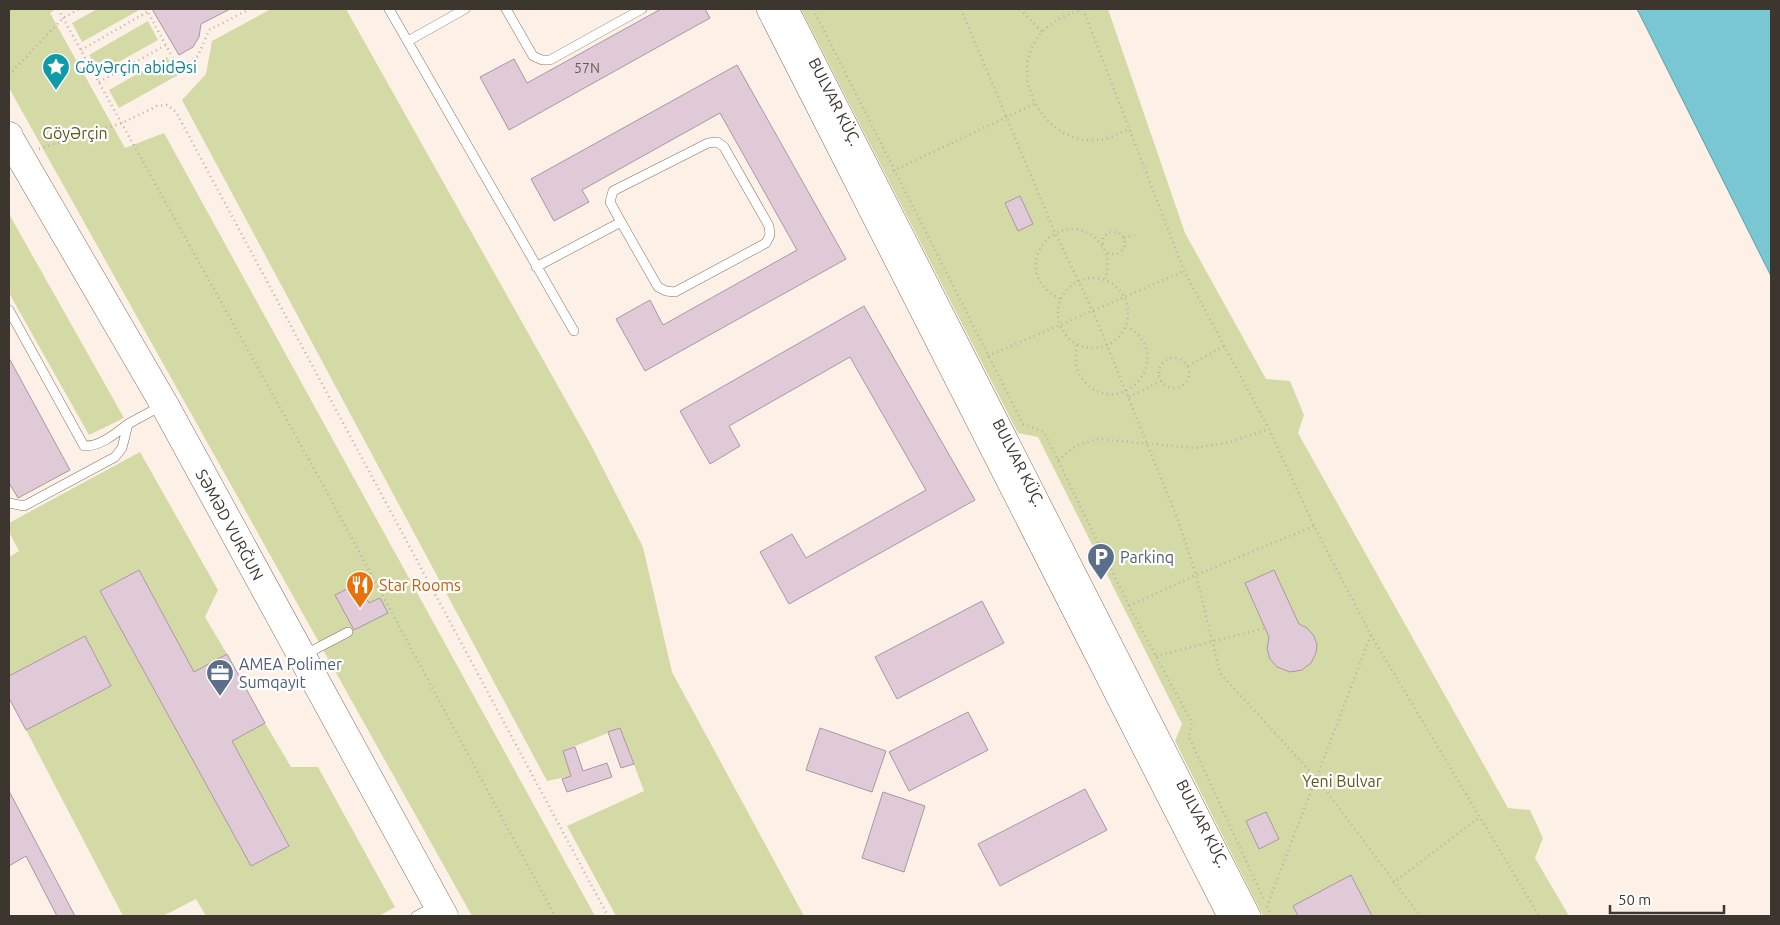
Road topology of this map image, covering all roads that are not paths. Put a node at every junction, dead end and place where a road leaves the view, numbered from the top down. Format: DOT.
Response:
graph roads {
  1 [pos="389,9"];
  2 [pos="465,9"];
  3 [pos="506,9"];
  4 [pos="642,9"];
  5 [pos="767,9"];
  6 [pos="788,9"];
  7 [pos="408,41"];
  8 [pos="12,143"];
  9 [pos="621,222"];
  10 [pos="536,266"];
  11 [pos="9,310"];
  12 [pos="574,331"];
  13 [pos="164,404"];
  14 [pos="128,424"];
  15 [pos="989,425"];
  16 [pos="9,503"];
  17 [pos="348,632"];
  18 [pos="301,656"];
  19 [pos="1145,729"];
  20 [pos="1259,911"];
  21 [pos="433,912"];
  22 [pos="1228,916"];
  1 -- 7 [label="lane"];
  2 -- 7 [label="lane"];
  3 -- 4 [label="lane"];
  5 -- 15 [label="street, BULVAR KÜÇ."];
  6 -- 15 [label="street, BULVAR KÜÇ."];
  7 -- 10 [label="lane"];
  8 -- 13 [label="main road, SƏMƏD VURĞUN"];
  9 -- 9 [label="lane"];
  9 -- 10 [label="lane"];
  10 -- 12 [label="lane"];
  11 -- 14 [label="lane"];
  13 -- 14 [label="lane"];
  13 -- 18 [label="main road, SƏMƏD VURĞUN"];
  14 -- 16 [label="lane"];
  15 -- 19 [label="street, BULVAR KÜÇ."];
  17 -- 18 [label="lane"];
  18 -- 21 [label="main road, SƏMƏD VURĞUN"];
  19 -- 20 [label="street, BULVAR KÜÇ."];
  19 -- 22 [label="street, BULVAR KÜÇ."];
}
